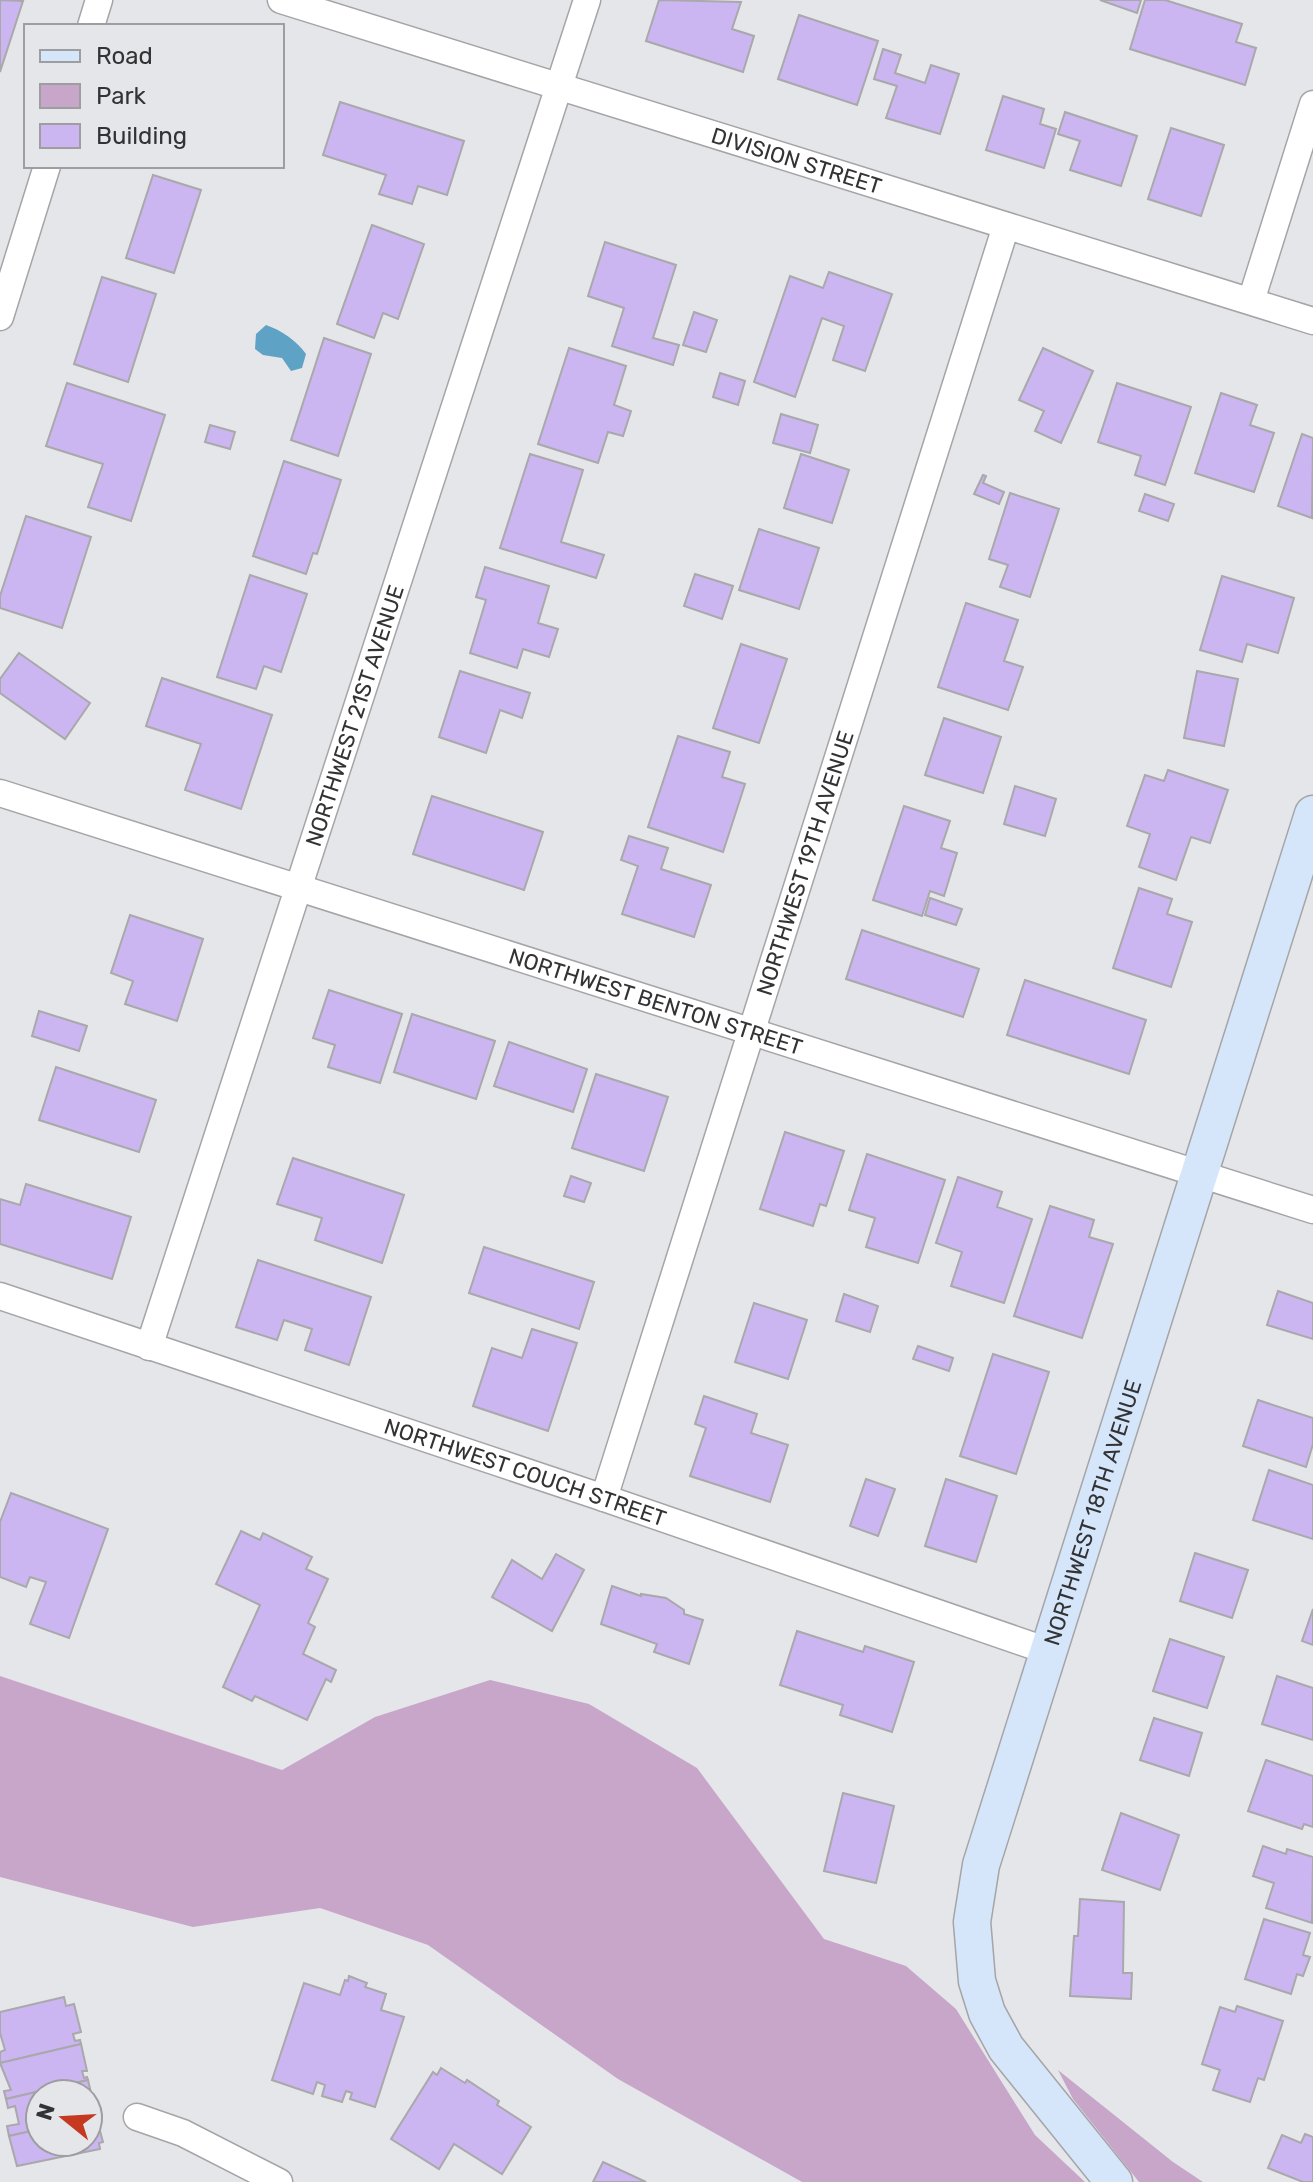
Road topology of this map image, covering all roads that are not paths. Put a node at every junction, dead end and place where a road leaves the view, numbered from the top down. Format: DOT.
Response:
graph roads {
  1 [pos="99,0"];
  2 [pos="281,0"];
  3 [pos="587,0"];
  4 [pos="92,24"];
  5 [pos="561,87"];
  6 [pos="1313,104"];
  7 [pos="46,168"];
  8 [pos="1006,226"];
  9 [pos="1251,301"];
  10 [pos="0,317"];
  11 [pos="1313,321"];
  12 [pos="0,793"];
  13 [pos="1313,814"];
  14 [pos="297,889"];
  15 [pos="751,1031"];
  16 [pos="1200,1174"];
  17 [pos="1313,1210"];
  18 [pos="0,1296"];
  19 [pos="149,1347"];
  20 [pos="604,1498"];
  21 [pos="1048,1651"];
  22 [pos="137,2117"];
  23 [pos="279,2182"];
  24 [pos="1114,2182"];
  1 -- 4 [label="street"];
  2 -- 5 [label="street, DIVISION STREET"];
  3 -- 5 [label="street, NORTHWEST 21ST AVENUE"];
  5 -- 8 [label="street, DIVISION STREET"];
  5 -- 14 [label="street, NORTHWEST 21ST AVENUE"];
  6 -- 9 [label="street"];
  7 -- 10 [label="street"];
  8 -- 9 [label="street, DIVISION STREET"];
  8 -- 15 [label="street, NORTHWEST 19TH AVENUE"];
  9 -- 11 [label="street, DIVISION STREET"];
  12 -- 14 [label="street, NORTHWEST BENTON STREET"];
  13 -- 16 [label="street, NORTHWEST 18TH AVENUE"];
  14 -- 15 [label="street, NORTHWEST BENTON STREET"];
  14 -- 19 [label="street, NORTHWEST 21ST AVENUE"];
  15 -- 16 [label="street, NORTHWEST BENTON STREET"];
  15 -- 20 [label="street, NORTHWEST 19TH AVENUE"];
  16 -- 17 [label="street, NORTHWEST BENTON STREET"];
  16 -- 21 [label="street, NORTHWEST 18TH AVENUE"];
  18 -- 19 [label="street, NORTHWEST COUCH STREET"];
  19 -- 20 [label="street, NORTHWEST COUCH STREET"];
  20 -- 21 [label="street, NORTHWEST COUCH STREET"];
  21 -- 24 [label="street, NORTHWEST 18TH AVENUE"];
  22 -- 23 [label="street"];
}
